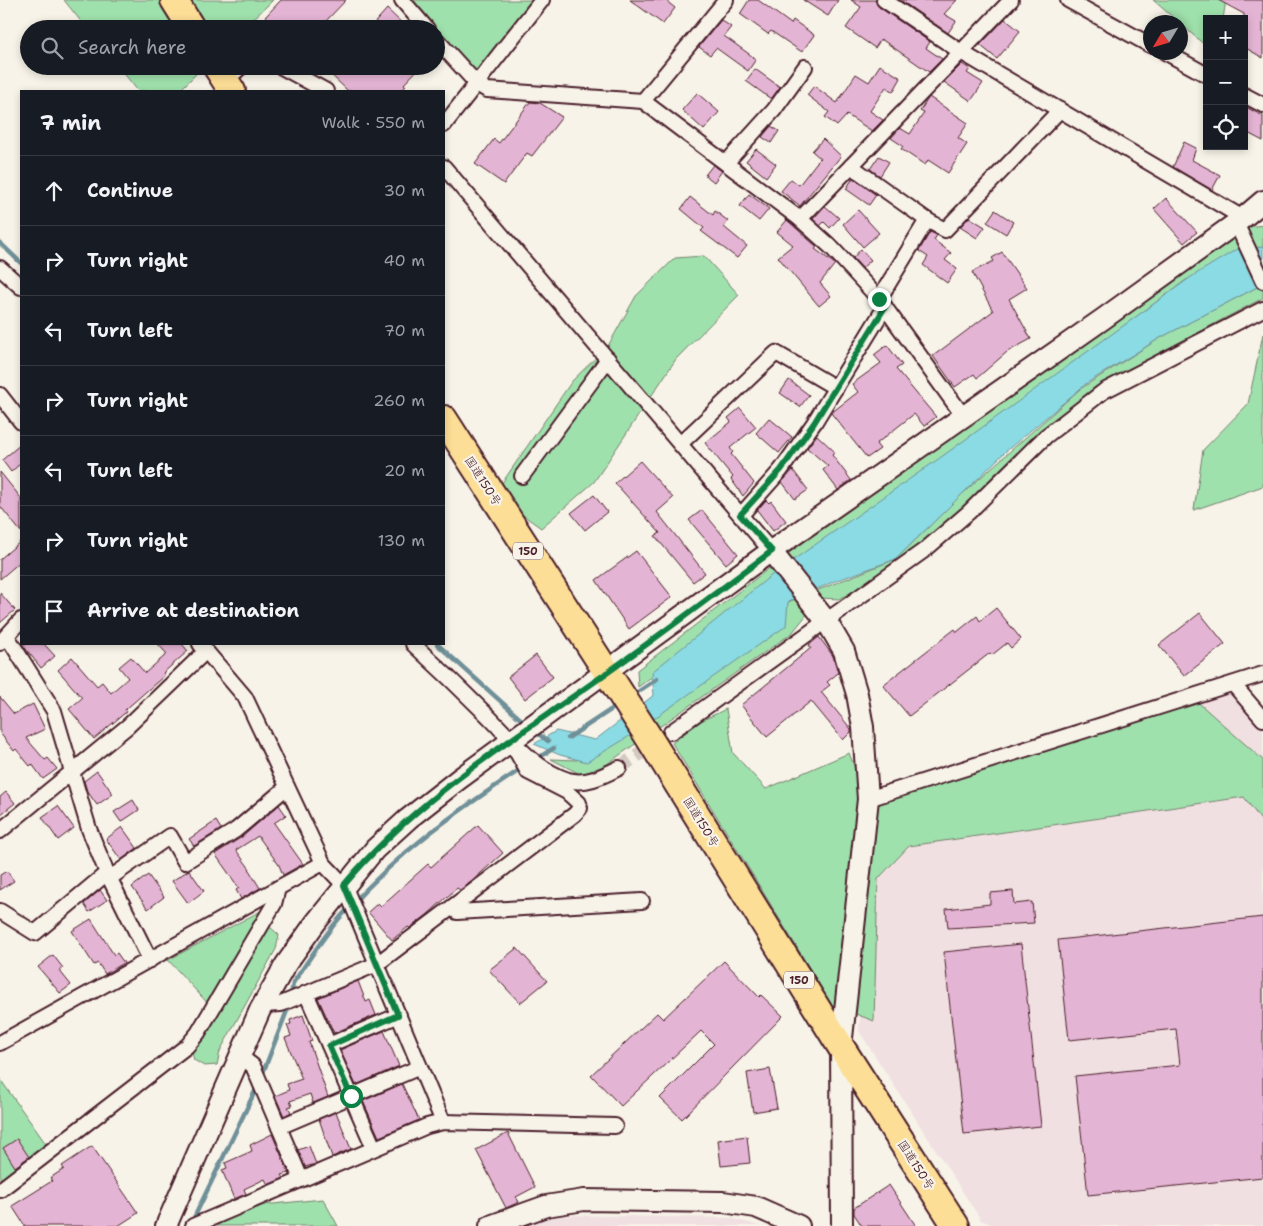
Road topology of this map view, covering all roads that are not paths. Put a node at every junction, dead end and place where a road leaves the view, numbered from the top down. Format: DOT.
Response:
graph roads {
  1 [pos="174,0"];
  2 [pos="402,0"];
  3 [pos="542,0"];
  4 [pos="726,0"];
  5 [pos="884,0"];
  6 [pos="1010,0"];
  7 [pos="1068,0"];
  8 [pos="186,20"];
  9 [pos="419,20"];
  10 [pos="1143,40"];
  11 [pos="445,49"];
  12 [pos="961,52"];
  13 [pos="1180,60"];
  14 [pos="806,67"];
  15 [pos="1203,73"];
  16 [pos="297,75"];
  17 [pos="477,84"];
  18 [pos="324,90"];
  19 [pos="1248,97"];
  20 [pos="643,100"];
  21 [pos="1263,105"];
  22 [pos="1060,110"];
  23 [pos="445,124"];
  24 [pos="726,163"];
  25 [pos="851,166"];
  26 [pos="445,168"];
  27 [pos="1263,201"];
  28 [pos="800,219"];
  29 [pos="927,220"];
  30 [pos="1241,226"];
  31 [pos="0,268"];
  32 [pos="1263,281"];
  33 [pos="20,286"];
  34 [pos="882,303"];
  35 [pos="1263,309"];
  36 [pos="608,359"];
  37 [pos="836,388"];
  38 [pos="0,395"];
  39 [pos="964,417"];
  40 [pos="20,421"];
  41 [pos="445,422"];
  42 [pos="680,444"];
  43 [pos="522,476"];
  44 [pos="740,515"];
  45 [pos="775,556"];
  46 [pos="20,621"];
  47 [pos="827,622"];
  48 [pos="2,638"];
  49 [pos="414,645"];
  50 [pos="203,647"];
  51 [pos="1263,674"];
  52 [pos="609,678"];
  53 [pos="1233,684"];
  54 [pos="1263,718"];
  55 [pos="658,732"];
  56 [pos="514,740"];
  57 [pos="619,768"];
  58 [pos="71,770"];
  59 [pos="287,787"];
  60 [pos="868,799"];
  61 [pos="0,831"];
  62 [pos="324,863"];
  63 [pos="108,875"];
  64 [pos="344,885"];
  65 [pos="278,888"];
  66 [pos="642,901"];
  67 [pos="453,907"];
  68 [pos="0,911"];
  69 [pos="150,960"];
  70 [pos="377,964"];
  71 [pos="306,993"];
  72 [pos="263,1005"];
  73 [pos="398,1015"];
  74 [pos="0,1043"];
  75 [pos="329,1046"];
  76 [pos="841,1047"];
  77 [pos="240,1056"];
  78 [pos="420,1067"];
  79 [pos="351,1096"];
  80 [pos="443,1122"];
  81 [pos="615,1126"];
  82 [pos="279,1128"];
  83 [pos="374,1148"];
  84 [pos="301,1180"];
  85 [pos="0,1190"];
  86 [pos="166,1226"];
  87 [pos="193,1226"];
  88 [pos="490,1226"];
  89 [pos="799,1226"];
  90 [pos="842,1226"];
  91 [pos="956,1226"];
  1 -- 8 [label="highway"];
  2 -- 9 [label="street"];
  3 -- 17 [label="street"];
  4 -- 20 [label="street"];
  5 -- 12 [label="street"];
  6 -- 12 [label="street"];
  7 -- 10 [label="street"];
  11 -- 17 [label="street"];
  12 -- 22 [label="street"];
  12 -- 25 [label="street"];
  13 -- 15 [label="street"];
  14 -- 24 [label="street"];
  16 -- 18 [label="street"];
  17 -- 20 [label="street"];
  17 -- 23 [label="street"];
  19 -- 21 [label="street"];
  20 -- 24 [label="street"];
  22 -- 29 [label="street"];
  22 -- 30 [label="street"];
  24 -- 28 [label="street"];
  25 -- 28 [label="street"];
  25 -- 29 [label="street"];
  26 -- 36 [label="street"];
  27 -- 30 [label="street"];
  28 -- 34 [label="street"];
  29 -- 34 [label="street"];
  30 -- 32 [label="street"];
  30 -- 39 [label="street"];
  31 -- 33 [label="street"];
  34 -- 37 [label="street"];
  34 -- 39 [label="street"];
  35 -- 47 [label="street"];
  36 -- 42 [label="street"];
  36 -- 43 [label="street"];
  37 -- 42 [label="street"];
  37 -- 44 [label="street"];
  38 -- 40 [label="street"];
  39 -- 45 [label="street"];
  41 -- 52 [label="highway, 国道150号 / 150"];
  42 -- 44 [label="street"];
  44 -- 45 [label="street"];
  45 -- 47 [label="street"];
  45 -- 52 [label="street"];
  46 -- 48 [label="street"];
  47 -- 55 [label="street"];
  47 -- 60 [label="street"];
  48 -- 58 [label="street"];
  49 -- 56 [label="street"];
  50 -- 58 [label="street"];
  50 -- 59 [label="street"];
  51 -- 53 [label="street"];
  52 -- 55 [label="highway, 国道150号 / 150"];
  52 -- 56 [label="street"];
  53 -- 54 [label="street"];
  53 -- 60 [label="street"];
  55 -- 76 [label="highway, 国道150号 / 150"];
  56 -- 57 [label="street"];
  56 -- 64 [label="street"];
  56 -- 67 [label="street"];
  58 -- 61 [label="street"];
  58 -- 63 [label="street"];
  59 -- 62 [label="street"];
  59 -- 63 [label="street"];
  60 -- 76 [label="street"];
  62 -- 64 [label="street"];
  62 -- 65 [label="street"];
  63 -- 68 [label="street"];
  63 -- 69 [label="street"];
  64 -- 70 [label="street"];
  64 -- 72 [label="street"];
  65 -- 69 [label="street"];
  65 -- 85 [label="street"];
  66 -- 67 [label="street"];
  67 -- 70 [label="street"];
  69 -- 74 [label="street"];
  70 -- 71 [label="street"];
  70 -- 73 [label="street"];
  71 -- 72 [label="street"];
  71 -- 75 [label="street"];
  72 -- 77 [label="street"];
  73 -- 75 [label="street"];
  73 -- 78 [label="street"];
  75 -- 79 [label="street"];
  76 -- 90 [label="street"];
  76 -- 91 [label="highway, 国道150号 / 150"];
  77 -- 82 [label="street"];
  77 -- 86 [label="street"];
  78 -- 79 [label="street"];
  78 -- 80 [label="street"];
  79 -- 82 [label="street"];
  79 -- 83 [label="street"];
  80 -- 81 [label="street"];
  80 -- 83 [label="street"];
  82 -- 84 [label="street"];
  83 -- 84 [label="street"];
  84 -- 87 [label="street"];
  88 -- 89 [label="street"];
}
